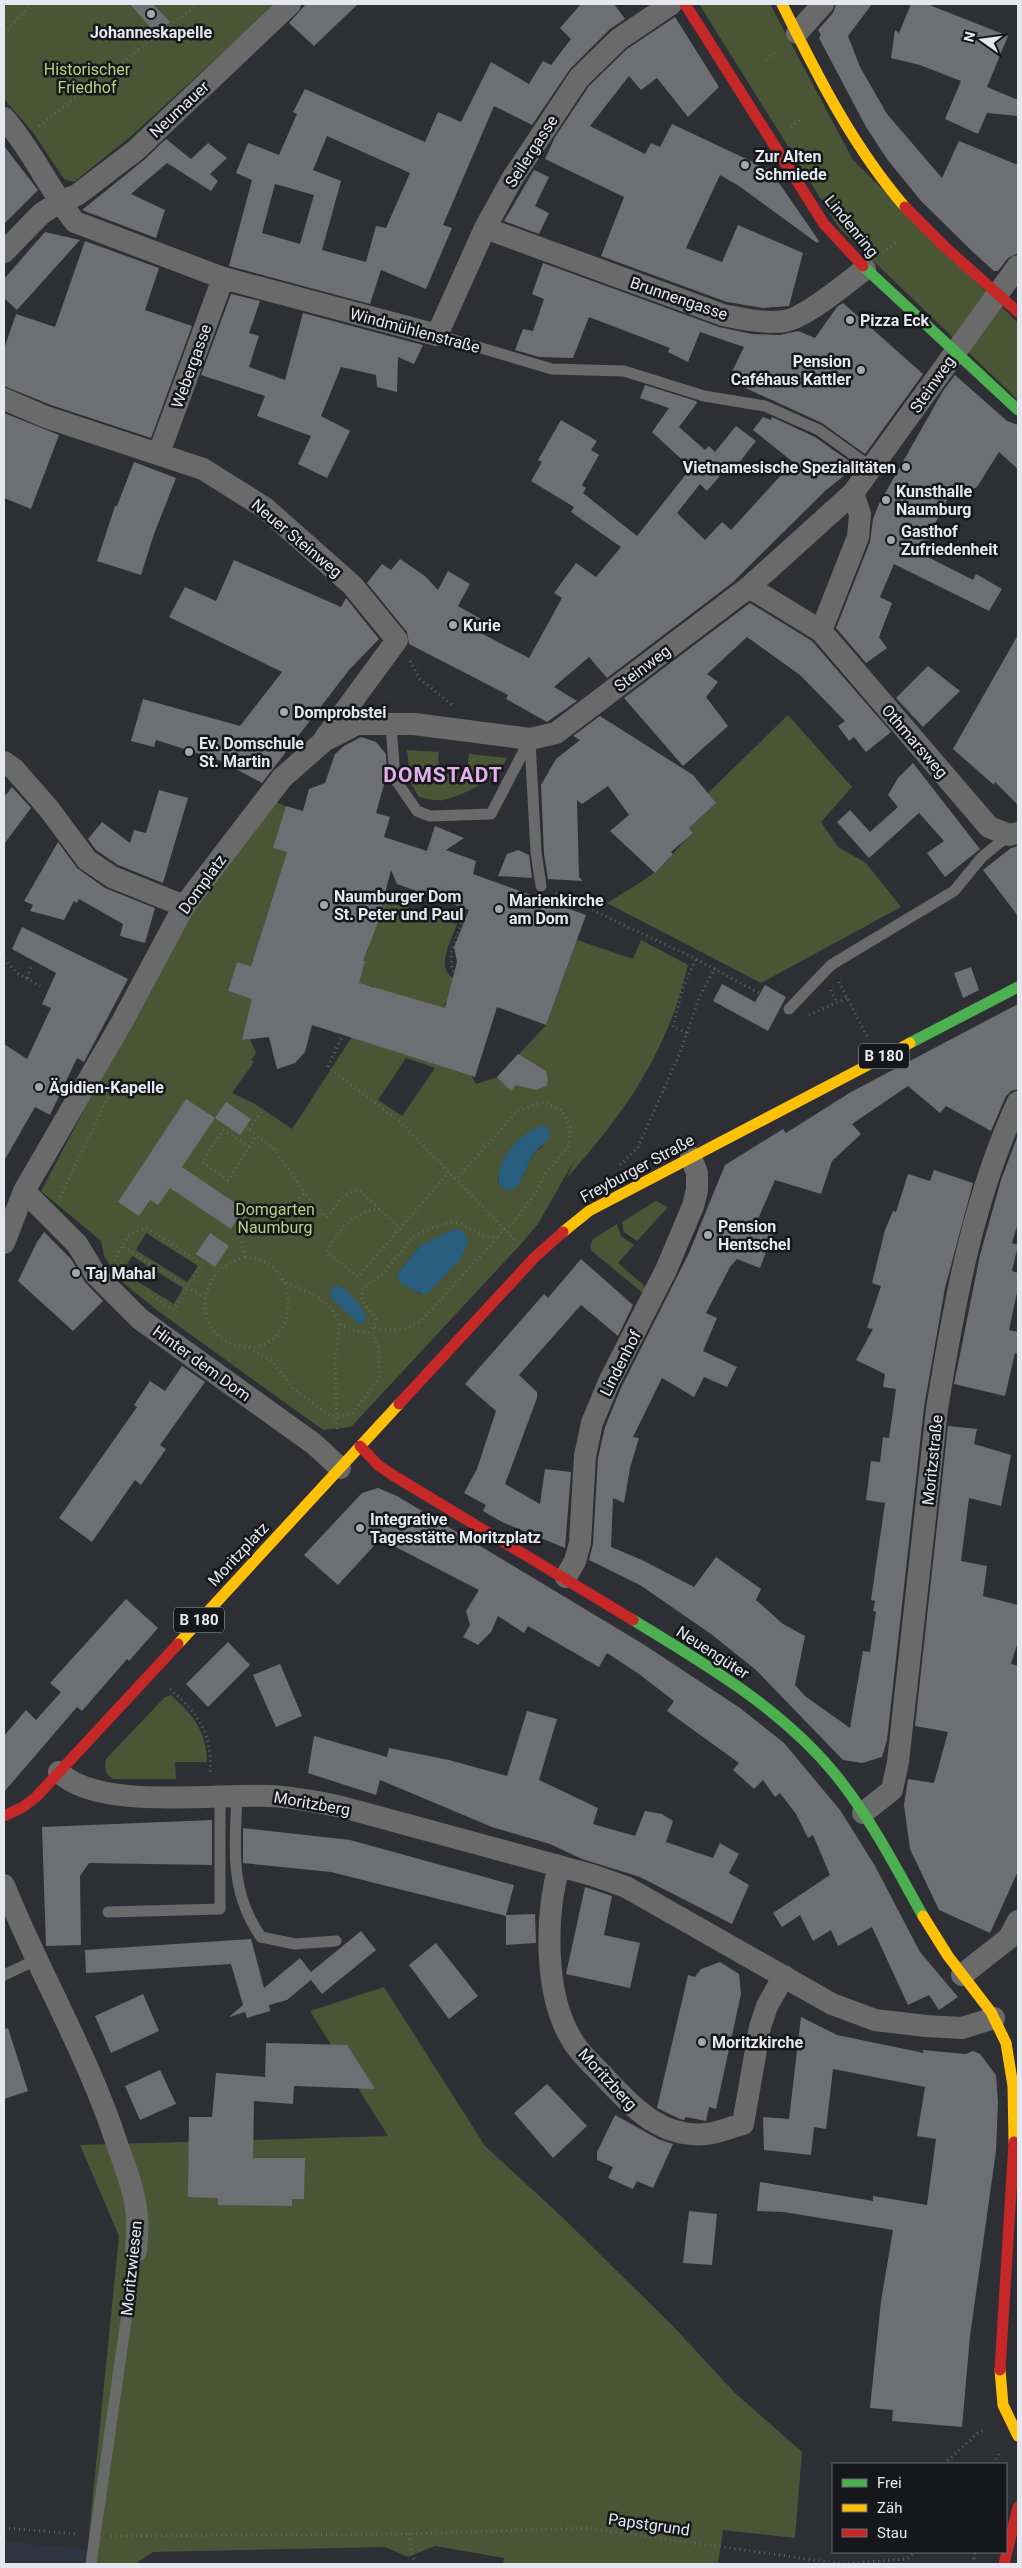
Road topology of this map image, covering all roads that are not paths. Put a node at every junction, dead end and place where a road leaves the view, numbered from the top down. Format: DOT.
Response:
graph roads {
  1 [pos="290,4"];
  2 [pos="672,4"];
  3 [pos="685,4"];
  4 [pos="782,4"];
  5 [pos="823,4"];
  6 [pos="797,33"];
  7 [pos="4,118"];
  8 [pos="59,202"];
  9 [pos="485,228"];
  10 [pos="4,252"];
  11 [pos="865,269"];
  12 [pos="1015,272"];
  13 [pos="223,278"];
  14 [pos="998,295"];
  15 [pos="1018,312"];
  16 [pos="436,334"];
  17 [pos="954,351"];
  18 [pos="4,399"];
  19 [pos="1018,410"];
  20 [pos="159,453"];
  21 [pos="872,468"];
  22 [pos="853,493"];
  23 [pos="749,587"];
  24 [pos="821,631"];
  25 [pos="391,724"];
  26 [pos="530,739"];
  27 [pos="324,741"];
  28 [pos="4,762"];
  29 [pos="1014,834"];
  30 [pos="541,886"];
  31 [pos="184,906"];
  32 [pos="1018,987"];
  33 [pos="789,1009"];
  34 [pos="1018,1102"];
  35 [pos="691,1157"];
  36 [pos="24,1191"];
  37 [pos="4,1200"];
  38 [pos="4,1243"];
  39 [pos="360,1446"];
  40 [pos="340,1468"];
  41 [pos="566,1577"];
  42 [pos="59,1772"];
  43 [pos="222,1795"];
  44 [pos="863,1813"];
  45 [pos="4,1816"];
  46 [pos="559,1866"];
  47 [pos="4,1885"];
  48 [pos="108,1912"];
  49 [pos="1018,1921"];
  50 [pos="336,1941"];
  51 [pos="36,1960"];
  52 [pos="4,1975"];
  53 [pos="962,1975"];
  54 [pos="784,1976"];
  55 [pos="994,2018"];
  56 [pos="136,2251"];
  57 [pos="1018,2436"];
  58 [pos="1018,2506"];
  59 [pos="1007,2552"];
  60 [pos="91,2564"];
  1 -- 8 [label="street, Neumauer"];
  2 -- 9 [label="street, Seilergasse"];
  3 -- 11 [label="main road, Lindenring"];
  4 -- 6 [label="main road"];
  5 -- 6 [label="street"];
  6 -- 14 [label="main road"];
  7 -- 8 [label="street, Windmühlenstraße"];
  8 -- 10 [label="street, Neumauer"];
  8 -- 13 [label="street, Windmühlenstraße"];
  9 -- 11 [label="street, Brunnengasse"];
  9 -- 16 [label="street, Seilergasse"];
  11 -- 17 [label="main road, Lindenring"];
  12 -- 14 [label="street, Steinweg"];
  13 -- 16 [label="street, Windmühlenstraße"];
  13 -- 20 [label="street, Webergasse"];
  14 -- 15 [label="main road"];
  14 -- 17 [label="street, Steinweg"];
  16 -- 21 [label="lane, Windmühlenstraße"];
  17 -- 19 [label="main road, Lindenring"];
  17 -- 21 [label="street, Steinweg"];
  18 -- 20 [label="street, Neuer Steinweg"];
  20 -- 27 [label="street, Neuer Steinweg"];
  21 -- 22 [label="street, Steinweg"];
  22 -- 23 [label="street, Steinweg"];
  22 -- 24 [label="street"];
  23 -- 24 [label="street"];
  23 -- 26 [label="street, Steinweg"];
  24 -- 29 [label="street, Othmarsweg"];
  25 -- 26 [label="street, Domplatz"];
  25 -- 26 [label="lane"];
  25 -- 27 [label="street, Domplatz"];
  26 -- 30 [label="lane"];
  27 -- 31 [label="street, Domplatz"];
  28 -- 31 [label="street"];
  29 -- 33 [label="lane"];
  31 -- 36 [label="street, Domplatz"];
  32 -- 35 [label="main road, Freyburger Straße / B 180"];
  34 -- 44 [label="street, Moritzstraße"];
  35 -- 39 [label="main road, Freyburger Straße / B 180"];
  35 -- 41 [label="street, Lindenhof"];
  36 -- 37 [label="street"];
  36 -- 38 [label="street, Domplatz"];
  36 -- 40 [label="street, Hinter dem Dom"];
  39 -- 40 [label="main road, Freyburger Straße / B 180"];
  39 -- 41 [label="main road, Neuengüter"];
  40 -- 42 [label="main road, Moritzplatz / B 180"];
  41 -- 44 [label="main road, Neuengüter"];
  42 -- 43 [label="street, Moritzberg"];
  42 -- 45 [label="main road, B 180"];
  43 -- 46 [label="street, Moritzberg"];
  43 -- 48 [label="lane"];
  43 -- 50 [label="lane"];
  44 -- 53 [label="main road, Neuengüter"];
  46 -- 54 [label="street, Moritzberg"];
  46 -- 54 [label="street, Moritzberg"];
  47 -- 51 [label="street, Moritzwiesen"];
  49 -- 53 [label="street"];
  51 -- 52 [label="lane"];
  51 -- 56 [label="street, Moritzwiesen"];
  53 -- 55 [label="main road, Neuengüter"];
  54 -- 55 [label="street"];
  55 -- 57 [label="main road, Neuengüter"];
  56 -- 60 [label="lane, Moritzwiesen"];
  58 -- 59 [label="main road"];
}
